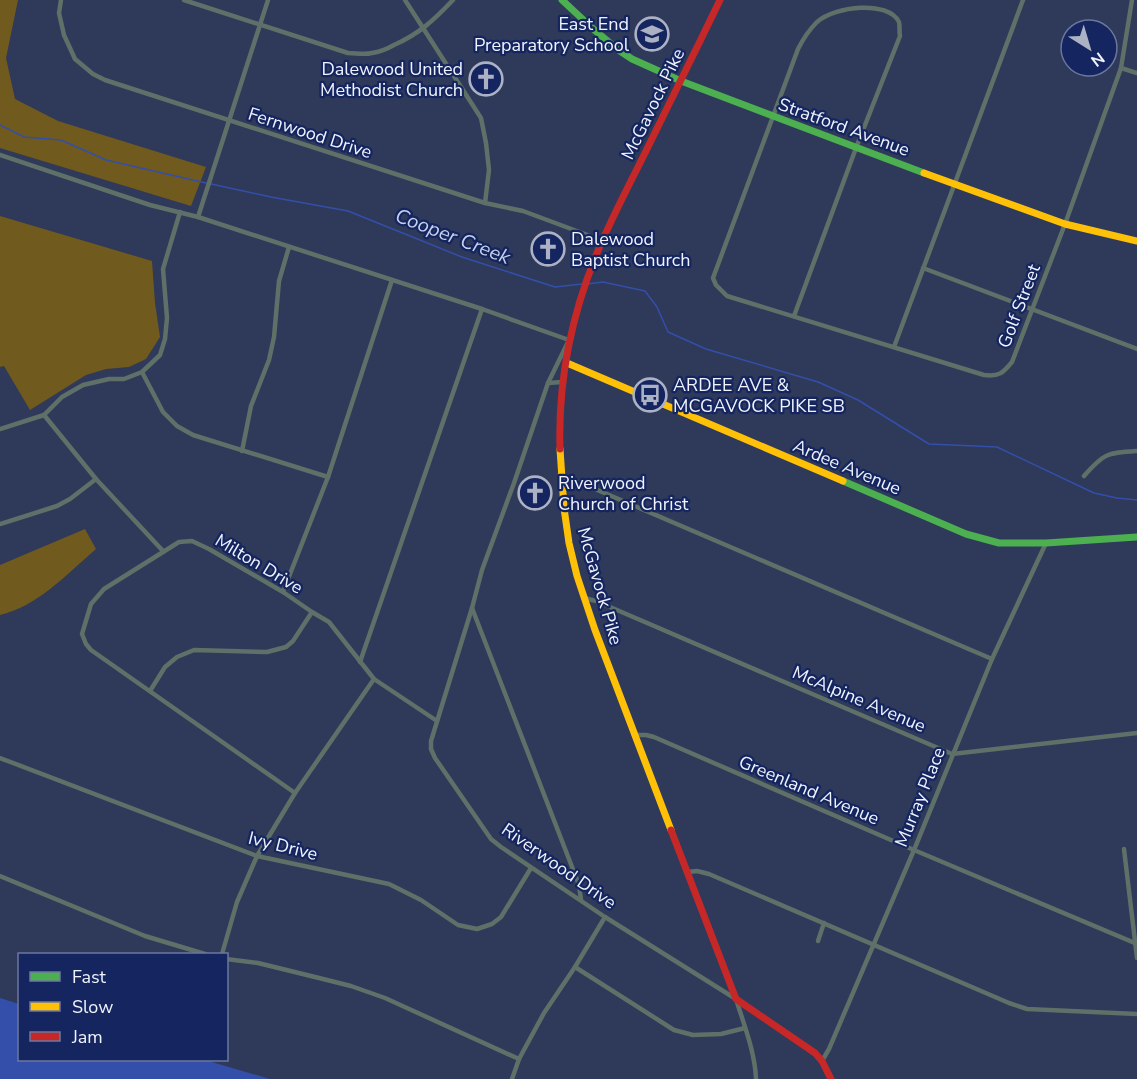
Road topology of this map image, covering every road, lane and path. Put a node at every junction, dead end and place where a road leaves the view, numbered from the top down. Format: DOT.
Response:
graph roads {
  1 [pos="61,0"];
  2 [pos="184,0"];
  3 [pos="268,0"];
  4 [pos="405,0"];
  5 [pos="453,0"];
  6 [pos="562,0"];
  7 [pos="720,0"];
  8 [pos="1023,0"];
  9 [pos="1132,0"];
  10 [pos="261,24"];
  11 [pos="423,29"];
  12 [pos="1121,68"];
  13 [pos="1137,73"];
  14 [pos="681,81"];
  15 [pos="772,116"];
  16 [pos="230,121"];
  17 [pos="856,148"];
  18 [pos="0,155"];
  19 [pos="954,183"];
  20 [pos="485,202"];
  21 [pos="180,212"];
  22 [pos="198,217"];
  23 [pos="1065,224"];
  24 [pos="601,240"];
  25 [pos="1137,241"];
  26 [pos="289,247"];
  27 [pos="923,268"];
  28 [pos="392,280"];
  29 [pos="482,309"];
  30 [pos="1032,310"];
  31 [pos="795,316"];
  32 [pos="569,340"];
  33 [pos="894,347"];
  34 [pos="1137,349"];
  35 [pos="567,363"];
  36 [pos="557,364"];
  37 [pos="142,372"];
  38 [pos="562,382"];
  39 [pos="548,383"];
  40 [pos="44,415"];
  41 [pos="0,429"];
  42 [pos="242,451"];
  43 [pos="1137,451"];
  44 [pos="560,474"];
  45 [pos="1083,476"];
  46 [pos="328,477"];
  47 [pos="96,479"];
  48 [pos="0,524"];
  49 [pos="1137,537"];
  50 [pos="1046,543"];
  51 [pos="163,551"];
  52 [pos="283,592"];
  53 [pos="584,598"];
  54 [pos="472,608"];
  55 [pos="312,612"];
  56 [pos="992,659"];
  57 [pos="360,662"];
  58 [pos="374,679"];
  59 [pos="150,690"];
  60 [pos="437,721"];
  61 [pos="1137,733"];
  62 [pos="636,735"];
  63 [pos="952,754"];
  64 [pos="0,758"];
  65 [pos="295,793"];
  66 [pos="1124,849"];
  67 [pos="914,850"];
  68 [pos="257,856"];
  69 [pos="531,868"];
  70 [pos="688,872"];
  71 [pos="0,876"];
  72 [pos="581,901"];
  73 [pos="605,917"];
  74 [pos="824,923"];
  75 [pos="818,941"];
  76 [pos="1136,944"];
  77 [pos="873,945"];
  78 [pos="202,953"];
  79 [pos="222,953"];
  80 [pos="228,958"];
  81 [pos="1137,958"];
  82 [pos="575,967"];
  83 [pos="736,999"];
  84 [pos="1137,1014"];
  85 [pos="745,1028"];
  86 [pos="519,1059"];
  87 [pos="822,1061"];
  88 [pos="512,1079"];
  89 [pos="756,1079"];
  90 [pos="831,1079"];
  1 -- 16 [label="street, Fernwood Drive"];
  2 -- 10 [label="street"];
  3 -- 10 [label="street"];
  4 -- 11 [label="street"];
  5 -- 11 [label="street"];
  6 -- 14 [label="street, Stratford Avenue"];
  7 -- 14 [label="street, McGavock Pike"];
  8 -- 19 [label="street"];
  9 -- 12 [label="street, Golf Street"];
  10 -- 11 [label="street"];
  10 -- 16 [label="street"];
  11 -- 20 [label="street"];
  12 -- 13 [label="street"];
  12 -- 23 [label="street, Golf Street"];
  14 -- 15 [label="street, Stratford Avenue"];
  14 -- 24 [label="street, McGavock Pike"];
  15 -- 17 [label="street, Stratford Avenue"];
  15 -- 17 [label="street"];
  15 -- 31 [label="street, Golf Street"];
  16 -- 20 [label="street, Fernwood Drive"];
  16 -- 22 [label="street"];
  17 -- 19 [label="street, Stratford Avenue"];
  17 -- 31 [label="street"];
  18 -- 21 [label="street"];
  19 -- 23 [label="street, Stratford Avenue"];
  19 -- 27 [label="street"];
  20 -- 24 [label="street, Fernwood Drive"];
  21 -- 22 [label="street"];
  21 -- 37 [label="street"];
  22 -- 26 [label="street"];
  23 -- 25 [label="street, Stratford Avenue"];
  23 -- 30 [label="street, Golf Street"];
  24 -- 32 [label="street, McGavock Pike"];
  26 -- 28 [label="street"];
  26 -- 42 [label="street"];
  27 -- 30 [label="street"];
  27 -- 33 [label="street"];
  28 -- 29 [label="street"];
  28 -- 46 [label="street"];
  29 -- 32 [label="street"];
  29 -- 57 [label="street"];
  30 -- 33 [label="street, Golf Street"];
  30 -- 34 [label="street"];
  31 -- 33 [label="street, Golf Street"];
  32 -- 35 [label="street, McGavock Pike"];
  32 -- 36 [label="street, Riverwood Drive"];
  35 -- 36 [label="street, Ardee Avenue"];
  35 -- 38 [label="street, McGavock Pike"];
  35 -- 50 [label="street, Ardee Avenue"];
  36 -- 39 [label="street, Riverwood Drive"];
  37 -- 40 [label="street"];
  37 -- 42 [label="street"];
  38 -- 39 [label="street"];
  38 -- 44 [label="street, McGavock Pike"];
  39 -- 54 [label="street, Riverwood Drive"];
  40 -- 41 [label="street"];
  40 -- 47 [label="street"];
  42 -- 46 [label="street"];
  43 -- 45 [label="street"];
  44 -- 53 [label="street, McGavock Pike"];
  44 -- 56 [label="street"];
  46 -- 52 [label="street"];
  47 -- 48 [label="street"];
  47 -- 51 [label="street"];
  49 -- 50 [label="street, Ardee Avenue"];
  50 -- 56 [label="street, Murray Place"];
  51 -- 52 [label="street, Milton Drive"];
  51 -- 59 [label="street, Milton Drive"];
  52 -- 55 [label="street, Milton Drive"];
  53 -- 62 [label="street, McGavock Pike"];
  53 -- 63 [label="street, McAlpine Avenue"];
  54 -- 60 [label="street, Riverwood Drive"];
  54 -- 72 [label="street"];
  55 -- 57 [label="street, Milton Drive"];
  55 -- 59 [label="street"];
  56 -- 63 [label="street, Murray Place"];
  57 -- 58 [label="street, Milton Drive"];
  58 -- 60 [label="street, Milton Drive"];
  58 -- 65 [label="street"];
  59 -- 65 [label="street, Milton Drive"];
  60 -- 69 [label="street, Riverwood Drive"];
  61 -- 63 [label="street, McAlpine Avenue"];
  62 -- 67 [label="street, Greenland Avenue"];
  62 -- 70 [label="street, McGavock Pike"];
  63 -- 67 [label="street, Murray Place"];
  64 -- 68 [label="street, Ivy Drive"];
  65 -- 68 [label="street"];
  66 -- 76 [label="street"];
  67 -- 76 [label="street, Greenland Avenue"];
  67 -- 77 [label="street, Murray Place"];
  68 -- 69 [label="street, Ivy Drive"];
  68 -- 79 [label="street"];
  69 -- 72 [label="street, Riverwood Drive"];
  70 -- 74 [label="street"];
  70 -- 83 [label="street, McGavock Pike"];
  71 -- 78 [label="street"];
  72 -- 73 [label="street, Riverwood Drive"];
  73 -- 82 [label="street"];
  73 -- 83 [label="street, Riverwood Drive"];
  74 -- 75 [label="street"];
  74 -- 77 [label="street"];
  76 -- 81 [label="street"];
  77 -- 84 [label="street"];
  77 -- 87 [label="street, Murray Place"];
  80 -- 86 [label="street"];
  82 -- 85 [label="street"];
  82 -- 86 [label="street"];
  83 -- 85 [label="street, McGavock Pike"];
  83 -- 87 [label="street, Riverwood Drive"];
  85 -- 89 [label="street, McGavock Pike"];
  86 -- 88 [label="street"];
  87 -- 90 [label="street, Riverwood Drive"];
}
